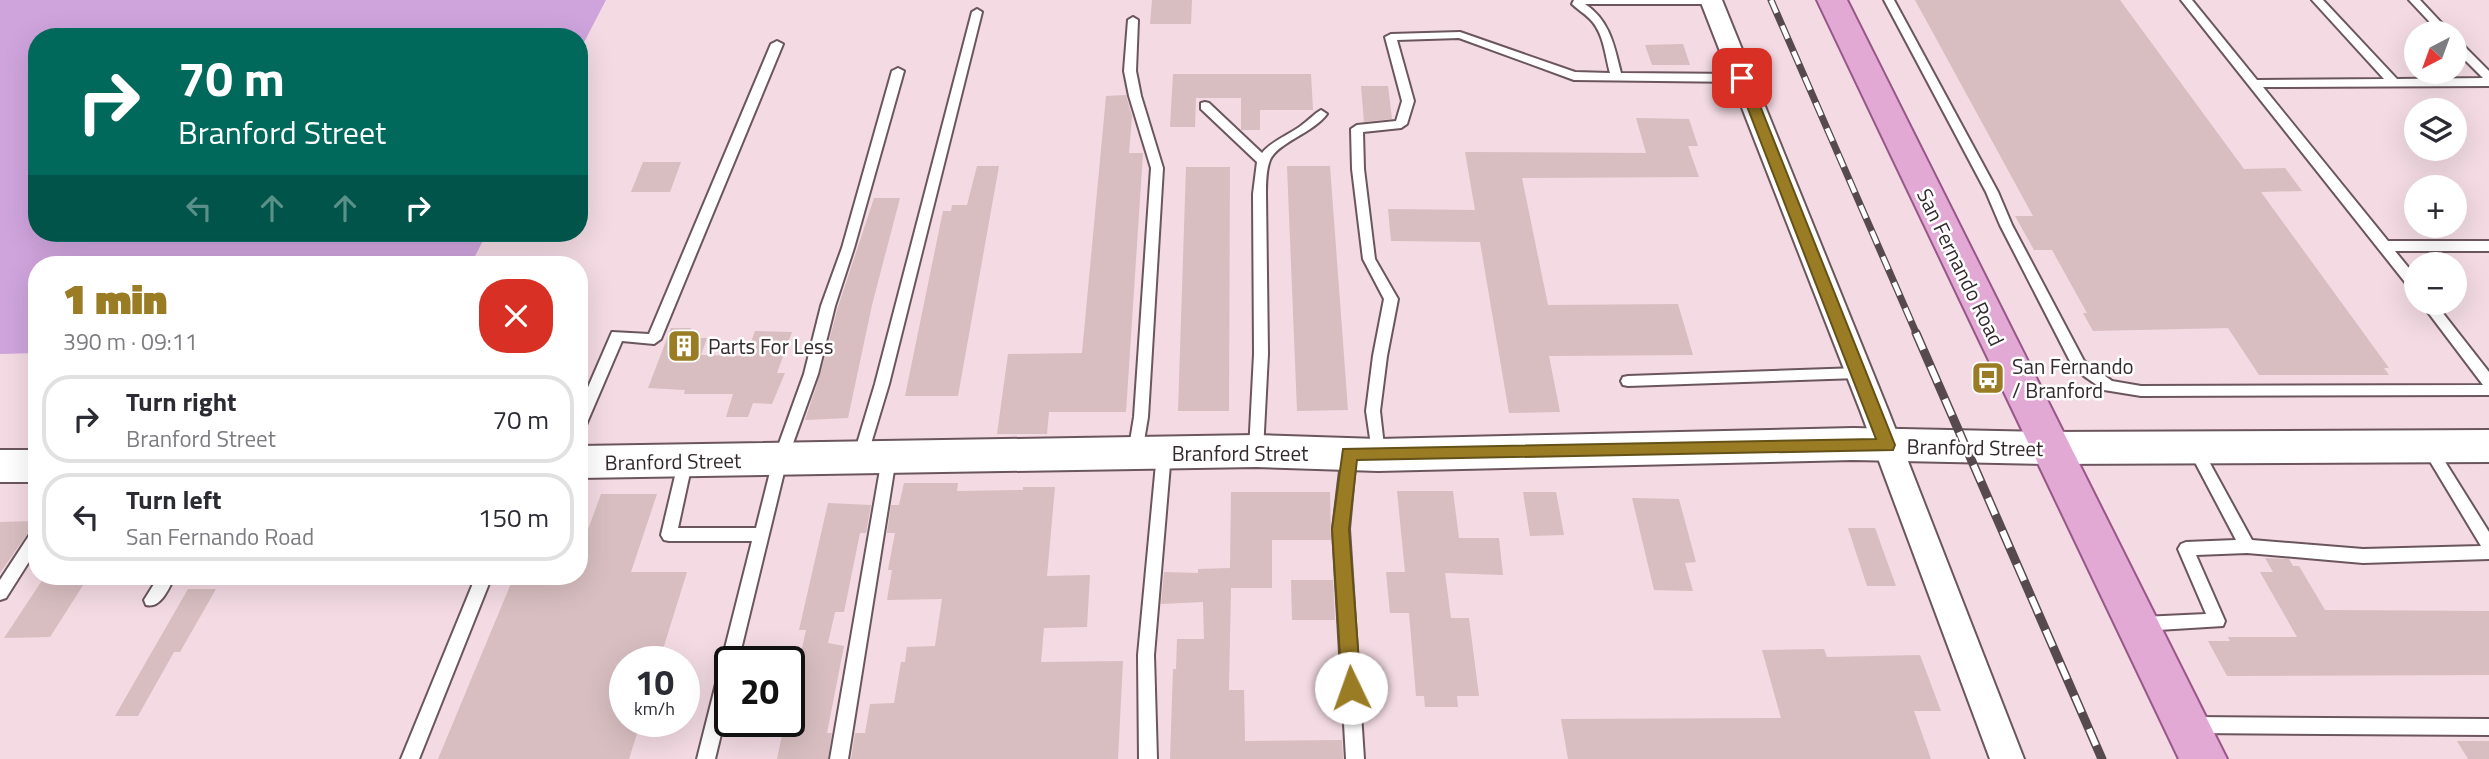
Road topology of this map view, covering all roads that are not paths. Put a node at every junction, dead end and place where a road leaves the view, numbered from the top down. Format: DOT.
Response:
graph roads {
  1 [pos="1832,0"];
  2 [pos="1889,0"];
  3 [pos="2186,0"];
  4 [pos="2316,0"];
  5 [pos="2414,0"];
  6 [pos="1712,1"];
  7 [pos="977,12"];
  8 [pos="1132,20"];
  9 [pos="2434,21"];
  10 [pos="777,44"];
  11 [pos="2468,57"];
  12 [pos="898,71"];
  13 [pos="1616,76"];
  14 [pos="1742,78"];
  15 [pos="2489,80"];
  16 [pos="2393,82"];
  17 [pos="2254,84"];
  18 [pos="1205,106"];
  19 [pos="1321,114"];
  20 [pos="1263,161"];
  21 [pos="2385,246"];
  22 [pos="2486,249"];
  23 [pos="2404,271"];
  24 [pos="2437,315"];
  25 [pos="1858,373"];
  26 [pos="1628,381"];
  27 [pos="2489,382"];
  28 [pos="2489,390"];
  29 [pos="588,404"];
  30 [pos="1887,445"];
  31 [pos="2428,446"];
  32 [pos="2489,446"];
  33 [pos="2194,447"];
  34 [pos="2050,448"];
  35 [pos="1256,450"];
  36 [pos="1150,453"];
  37 [pos="1364,454"];
  38 [pos="874,458"];
  39 [pos="686,459"];
  40 [pos="780,460"];
  41 [pos="588,462"];
  42 [pos="0,466"];
  43 [pos="28,466"];
  44 [pos="760,534"];
  45 [pos="2489,545"];
  46 [pos="2248,546"];
  47 [pos="28,550"];
  48 [pos="2489,552"];
  49 [pos="161,585"];
  50 [pos="480,585"];
  51 [pos="0,593"];
  52 [pos="152,600"];
  53 [pos="2137,624"];
  54 [pos="2489,727"];
  55 [pos="2195,742"];
  56 [pos="410,759"];
  57 [pos="706,759"];
  58 [pos="839,759"];
  59 [pos="1148,759"];
  60 [pos="1355,759"];
  61 [pos="2007,759"];
  1 -- 34 [label="main road, San Fernando Road"];
  2 -- 28 [label="lane"];
  3 -- 17 [label="lane"];
  4 -- 16 [label="lane"];
  5 -- 9 [label="lane"];
  6 -- 13 [label="lane"];
  6 -- 14 [label="street"];
  7 -- 38 [label="lane"];
  8 -- 36 [label="lane"];
  10 -- 29 [label="lane"];
  11 -- 15 [label="lane"];
  12 -- 40 [label="lane"];
  13 -- 14 [label="lane"];
  13 -- 37 [label="lane"];
  14 -- 25 [label="street"];
  15 -- 16 [label="lane"];
  16 -- 17 [label="lane"];
  17 -- 21 [label="lane"];
  18 -- 20 [label="lane"];
  19 -- 20 [label="lane"];
  20 -- 35 [label="lane"];
  21 -- 22 [label="lane"];
  21 -- 23 [label="lane"];
  24 -- 27 [label="lane"];
  25 -- 26 [label="lane"];
  25 -- 30 [label="street"];
  30 -- 34 [label="main road, Branford Street"];
  30 -- 37 [label="main road, Branford Street"];
  30 -- 61 [label="street"];
  31 -- 32 [label="main road, Branford Street"];
  31 -- 33 [label="main road, Branford Street"];
  31 -- 45 [label="lane"];
  33 -- 34 [label="main road, Branford Street"];
  33 -- 46 [label="lane"];
  34 -- 53 [label="main road, San Fernando Road"];
  35 -- 36 [label="main road, Branford Street"];
  35 -- 37 [label="main road, Branford Street"];
  36 -- 38 [label="main road, Branford Street"];
  36 -- 59 [label="lane"];
  37 -- 60 [label="lane"];
  38 -- 40 [label="main road, Branford Street"];
  38 -- 58 [label="lane"];
  39 -- 40 [label="main road, Branford Street"];
  39 -- 41 [label="main road, Branford Street"];
  39 -- 44 [label="lane"];
  40 -- 44 [label="lane"];
  42 -- 43 [label="main road"];
  44 -- 57 [label="lane"];
  46 -- 48 [label="lane"];
  46 -- 53 [label="lane"];
  47 -- 51 [label="lane"];
  49 -- 52 [label="lane"];
  50 -- 56 [label="lane"];
  53 -- 55 [label="main road, San Fernando Road"];
  54 -- 55 [label="lane"];
}
